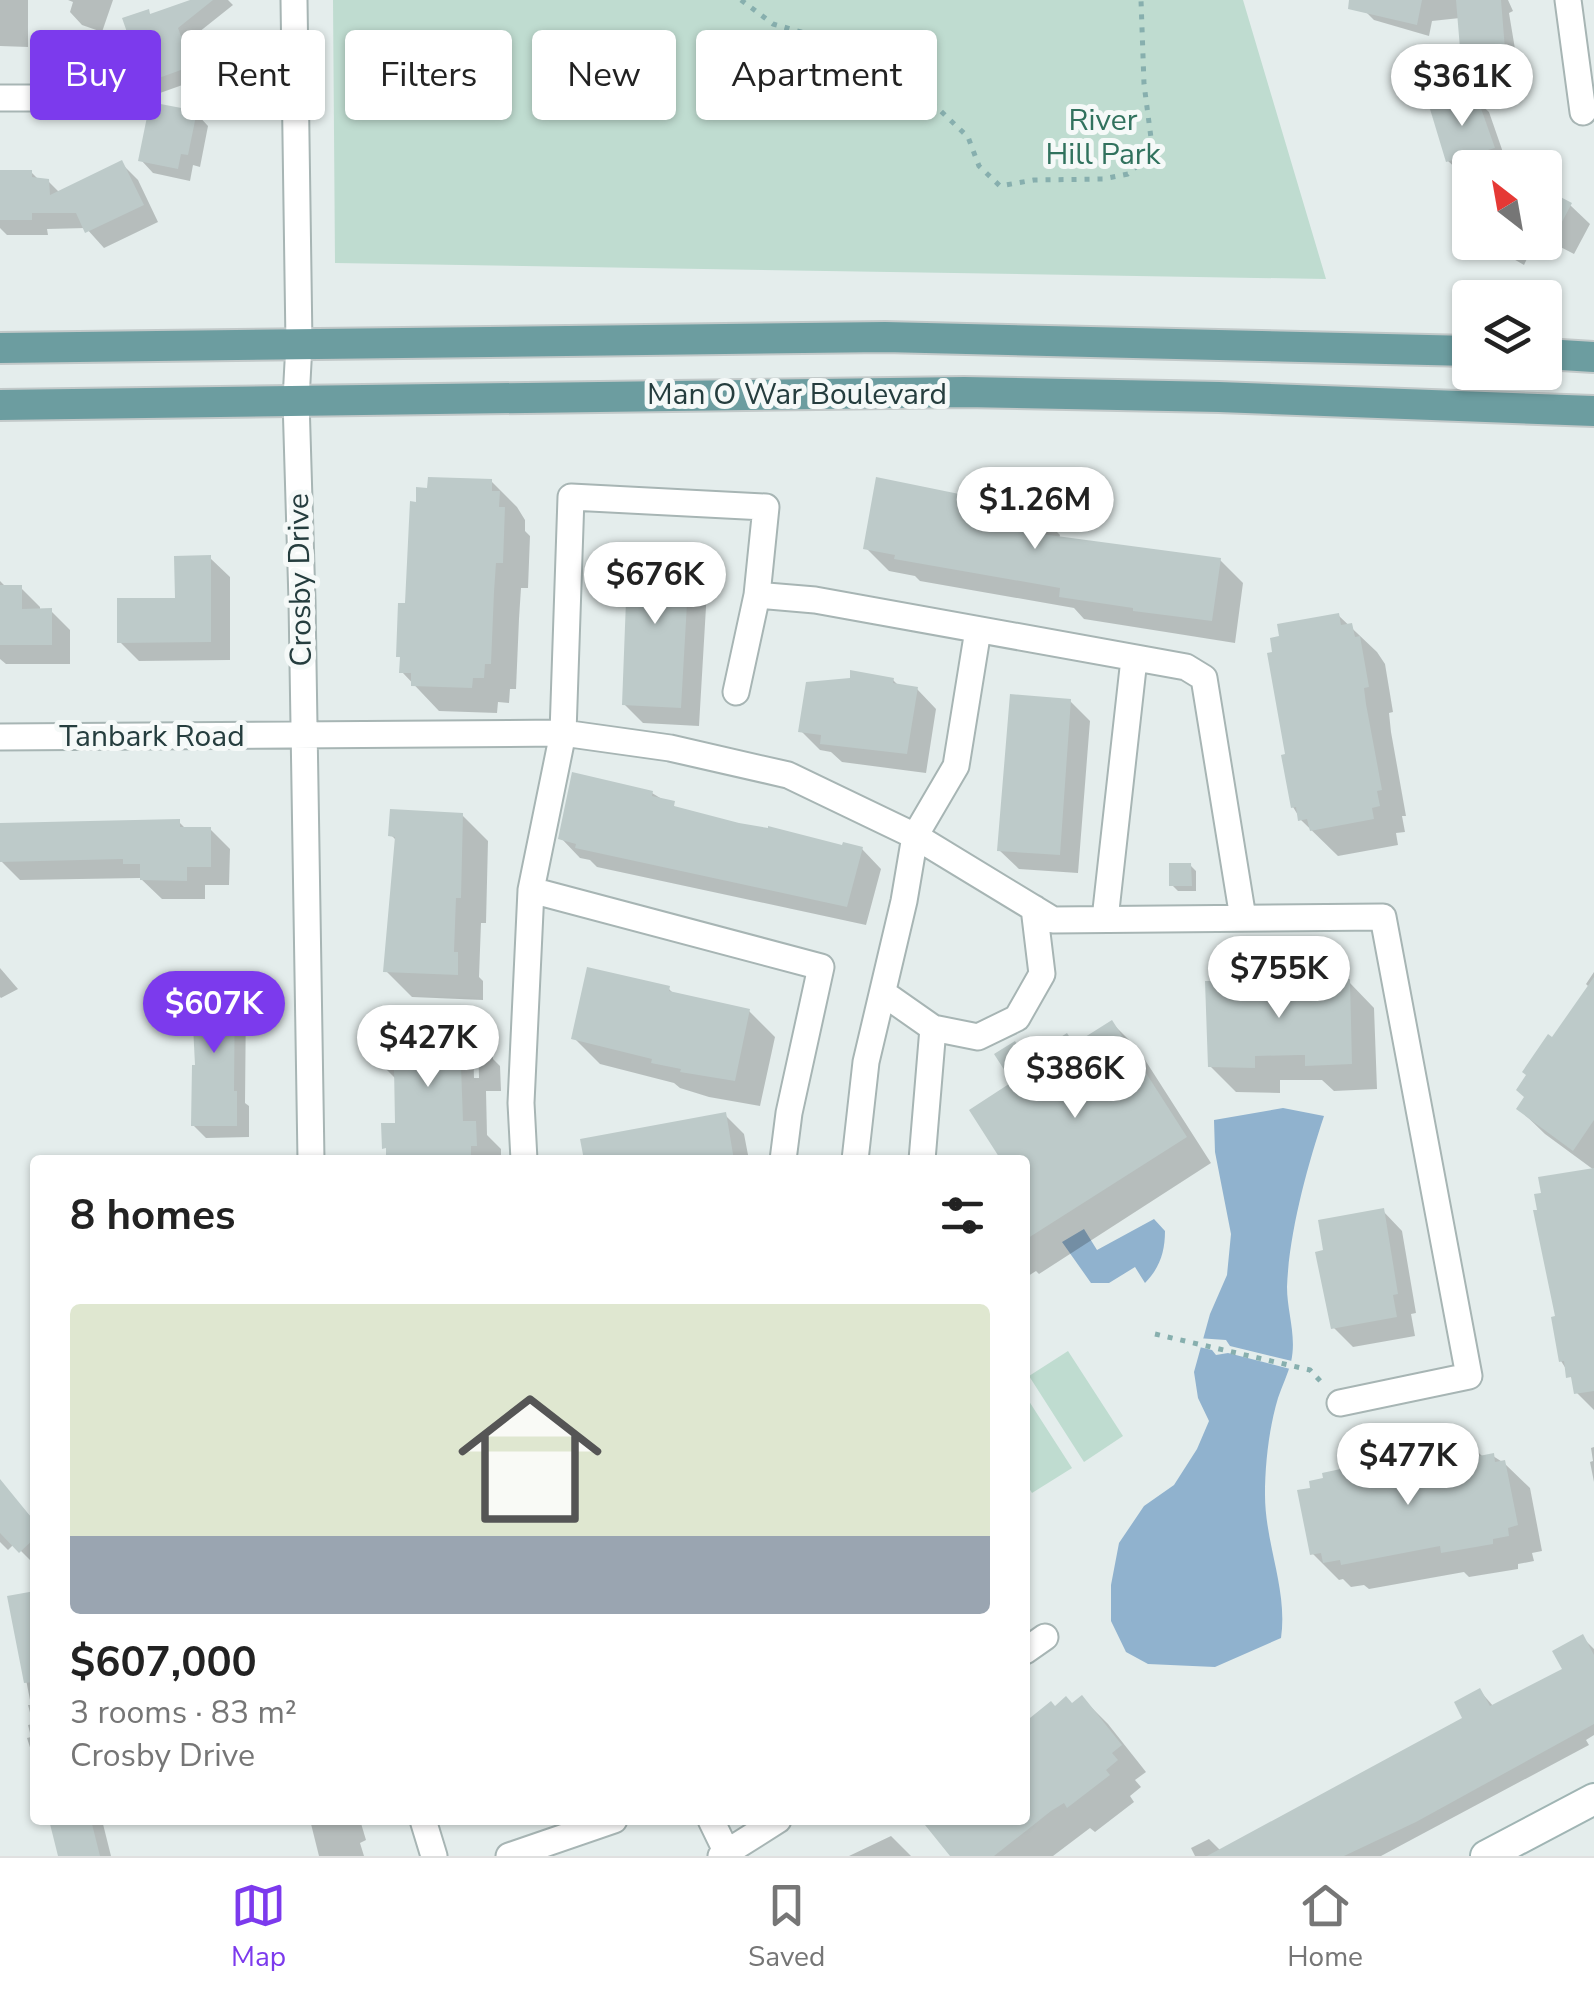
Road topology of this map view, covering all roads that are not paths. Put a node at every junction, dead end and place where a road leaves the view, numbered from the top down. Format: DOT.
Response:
graph roads {
  1 [pos="294,0"];
  2 [pos="1568,0"];
  3 [pos="0,98"];
  4 [pos="30,98"];
  5 [pos="1583,112"];
  6 [pos="299,344"];
  7 [pos="0,348"];
  8 [pos="1452,351"];
  9 [pos="1562,355"];
  10 [pos="1594,356"];
  11 [pos="296,400"];
  12 [pos="0,404"];
  13 [pos="1594,411"];
  14 [pos="758,596"];
  15 [pos="978,630"];
  16 [pos="1134,659"];
  17 [pos="736,692"];
  18 [pos="563,733"];
  19 [pos="303,736"];
  20 [pos="0,737"];
  21 [pos="916,836"];
  22 [pos="531,890"];
  23 [pos="1034,908"];
  24 [pos="1243,918"];
  25 [pos="1106,919"];
  26 [pos="883,993"];
  27 [pos="933,1028"];
  28 [pos="311,1155"];
  29 [pos="524,1155"];
  30 [pos="784,1155"];
  31 [pos="856,1155"];
  32 [pos="922,1155"];
  33 [pos="1340,1403"];
  34 [pos="1594,1799"];
  35 [pos="425,1825"];
  36 [pos="599,1825"];
  37 [pos="713,1825"];
  38 [pos="770,1825"];
  39 [pos="724,1854"];
  40 [pos="434,1856"];
  41 [pos="509,1856"];
  42 [pos="1486,1856"];
  1 -- 6 [label="street, Crosby Drive"];
  2 -- 5 [label="street"];
  3 -- 4 [label="street"];
  6 -- 7 [label="main road, Man O War Boulevard"];
  6 -- 8 [label="main road, Man O War Boulevard"];
  6 -- 11 [label="street, Crosby Drive"];
  9 -- 10 [label="main road"];
  11 -- 12 [label="main road, Man O War Boulevard"];
  11 -- 13 [label="main road, Man O War Boulevard"];
  11 -- 19 [label="street, Crosby Drive"];
  14 -- 15 [label="street"];
  14 -- 17 [label="street"];
  14 -- 18 [label="street"];
  15 -- 16 [label="street"];
  15 -- 21 [label="street"];
  16 -- 24 [label="street"];
  16 -- 25 [label="street"];
  18 -- 19 [label="street, Tanbark Road"];
  18 -- 21 [label="street, Tanbark Road"];
  18 -- 22 [label="street"];
  19 -- 20 [label="street, Tanbark Road"];
  19 -- 28 [label="street, Crosby Drive"];
  21 -- 23 [label="street, Tanbark Road"];
  21 -- 26 [label="street"];
  22 -- 29 [label="street"];
  22 -- 30 [label="street"];
  23 -- 25 [label="street, Tanbark Road"];
  23 -- 27 [label="street"];
  24 -- 25 [label="street, Tanbark Road"];
  24 -- 33 [label="street, Tanbark Road"];
  26 -- 27 [label="street"];
  26 -- 31 [label="street"];
  27 -- 32 [label="street"];
  34 -- 42 [label="street"];
  35 -- 40 [label="street"];
  36 -- 41 [label="street"];
  37 -- 39 [label="street"];
  38 -- 39 [label="street"];
}
